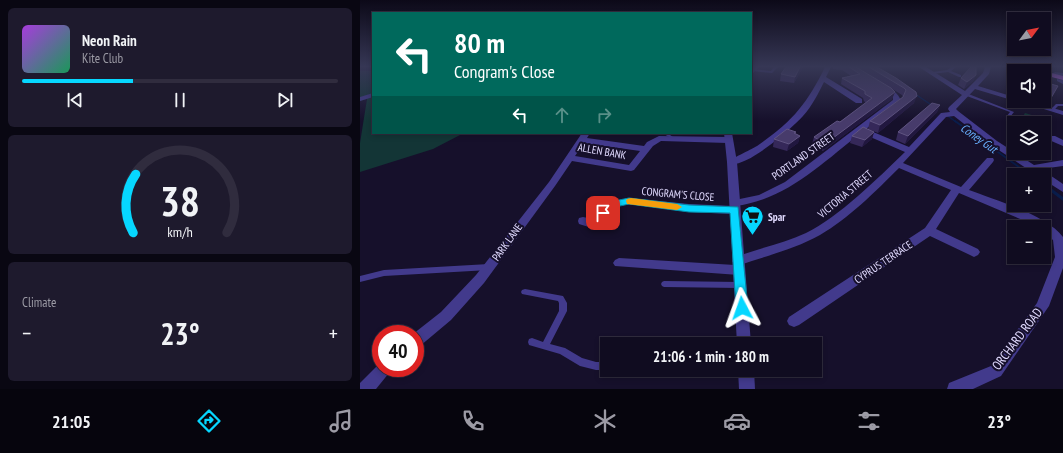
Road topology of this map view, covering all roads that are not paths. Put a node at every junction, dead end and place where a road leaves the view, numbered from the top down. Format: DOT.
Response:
graph roads {
  1 [pos="819,85"];
  2 [pos="834,85"];
  3 [pos="879,85"];
  4 [pos="951,85"];
  5 [pos="974,87"];
  6 [pos="965,94"];
  7 [pos="372,95"];
  8 [pos="1007,97"];
  9 [pos="360,99"];
  10 [pos="859,101"];
  11 [pos="1063,105"];
  12 [pos="1046,108"];
  13 [pos="1052,110"];
  14 [pos="955,113"];
  15 [pos="1063,113"];
  16 [pos="1009,116"];
  17 [pos="860,130"];
  18 [pos="667,135"];
  19 [pos="584,136"];
  20 [pos="728,136"];
  21 [pos="1052,138"];
  22 [pos="1063,143"];
  23 [pos="646,149"];
  24 [pos="910,151"];
  25 [pos="569,158"];
  26 [pos="990,160"];
  27 [pos="732,162"];
  28 [pos="1063,162"];
  29 [pos="897,164"];
  30 [pos="1032,168"];
  31 [pos="1051,181"];
  32 [pos="1063,189"];
  33 [pos="960,190"];
  34 [pos="735,206"];
  35 [pos="1032,220"];
  36 [pos="583,221"];
  37 [pos="929,231"];
  38 [pos="1051,232"];
  39 [pos="1060,238"];
  40 [pos="974,252"];
  41 [pos="619,263"];
  42 [pos="738,266"];
  43 [pos="489,267"];
  44 [pos="360,279"];
  45 [pos="664,284"];
  46 [pos="741,285"];
  47 [pos="525,292"];
  48 [pos="794,321"];
  49 [pos="424,334"];
  50 [pos="744,337"];
  51 [pos="532,342"];
  52 [pos="545,346"];
  53 [pos="600,366"];
  54 [pos="376,377"];
  55 [pos="746,377"];
  56 [pos="366,389"];
  57 [pos="747,389"];
  58 [pos="955,389"];
  1 -- 27 [label="street"];
  2 -- 10 [label="street"];
  3 -- 17 [label="street, PORTLAND STREET"];
  4 -- 6 [label="street"];
  5 -- 6 [label="street"];
  5 -- 8 [label="street"];
  6 -- 14 [label="street"];
  6 -- 16 [label="lane"];
  7 -- 9 [label="street"];
  11 -- 13 [label="lane"];
  12 -- 13 [label="street"];
  13 -- 15 [label="street"];
  14 -- 24 [label="street, VICTORIA STREET"];
  14 -- 30 [label="street"];
  17 -- 24 [label="street"];
  17 -- 34 [label="street, PORTLAND STREET"];
  18 -- 20 [label="street"];
  18 -- 23 [label="street"];
  19 -- 23 [label="street"];
  19 -- 25 [label="street, PARK LANE"];
  20 -- 27 [label="street"];
  21 -- 22 [label="street"];
  23 -- 25 [label="street, ALLEN BANK"];
  24 -- 29 [label="street, VICTORIA STREET"];
  25 -- 43 [label="street, PARK LANE"];
  26 -- 33 [label="street, CYPRUS TERRACE"];
  27 -- 34 [label="street"];
  28 -- 30 [label="street"];
  29 -- 33 [label="street"];
  29 -- 42 [label="street, VICTORIA STREET"];
  31 -- 32 [label="street"];
  33 -- 35 [label="street, ORCHARD ROAD"];
  33 -- 37 [label="street, CYPRUS TERRACE"];
  34 -- 36 [label="street, CONGRAM'S CLOSE"];
  34 -- 42 [label="street"];
  37 -- 40 [label="street"];
  37 -- 48 [label="street, CYPRUS TERRACE"];
  38 -- 39 [label="street, ORCHARD ROAD"];
  39 -- 58 [label="street, ORCHARD ROAD"];
  41 -- 42 [label="street"];
  42 -- 46 [label="street"];
  43 -- 44 [label="lane"];
  43 -- 49 [label="street, PARK LANE"];
  45 -- 46 [label="lane"];
  46 -- 50 [label="street"];
  47 -- 52 [label="lane"];
  51 -- 52 [label="lane"];
  52 -- 53 [label="lane"];
  54 -- 56 [label="street"];
  55 -- 57 [label="street"];
}
